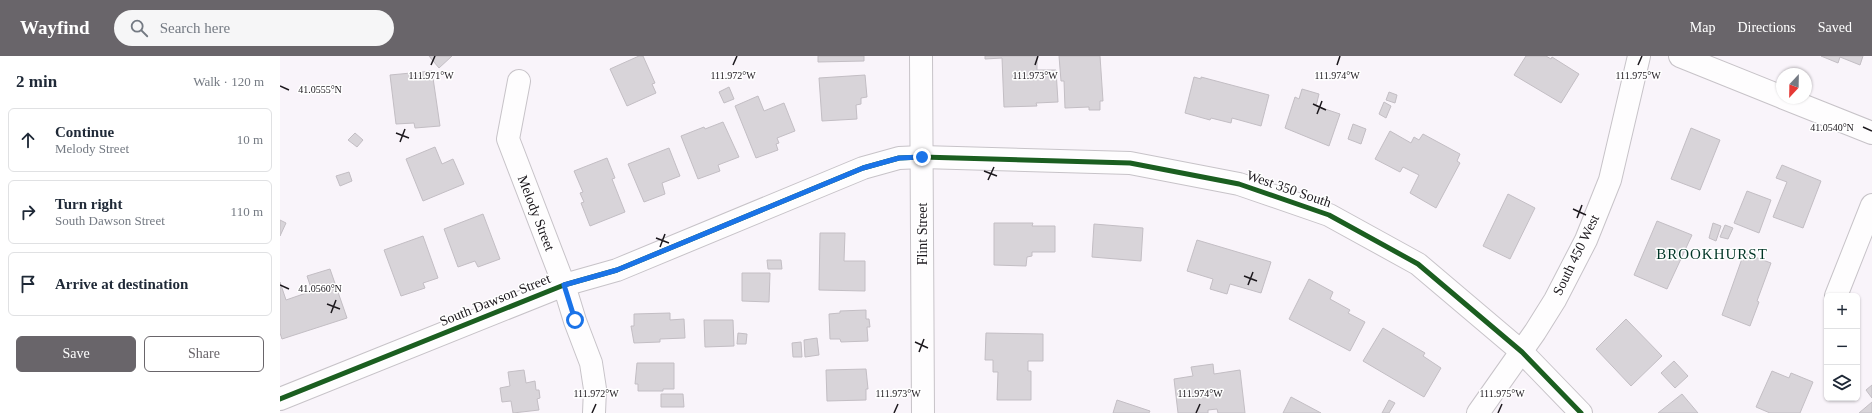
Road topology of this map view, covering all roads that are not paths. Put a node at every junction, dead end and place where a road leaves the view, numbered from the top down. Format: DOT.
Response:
graph roads {
  1 [pos="922,56"];
  2 [pos="1639,56"];
  3 [pos="1680,56"];
  4 [pos="519,81"];
  5 [pos="1776,95"];
  6 [pos="1798,104"];
  7 [pos="1872,133"];
  8 [pos="922,157"];
  9 [pos="1872,205"];
  10 [pos="564,285"];
  11 [pos="1837,293"];
  12 [pos="1522,352"];
  13 [pos="280,399"];
  14 [pos="594,413"];
  15 [pos="923,413"];
  16 [pos="1478,413"];
  17 [pos="1581,413"];
  1 -- 8 [label="street, Flint Street"];
  2 -- 12 [label="street, South 450 West"];
  3 -- 5 [label="street"];
  4 -- 10 [label="street, Melody Street"];
  6 -- 7 [label="street"];
  8 -- 10 [label="street, South Dawson Street"];
  8 -- 12 [label="street, West 350 South"];
  8 -- 15 [label="street, Flint Street"];
  9 -- 11 [label="street"];
  10 -- 13 [label="street, South Dawson Street"];
  10 -- 14 [label="street, Melody Street"];
  12 -- 16 [label="street, South 450 West"];
  12 -- 17 [label="street, West 350 South"];
}
